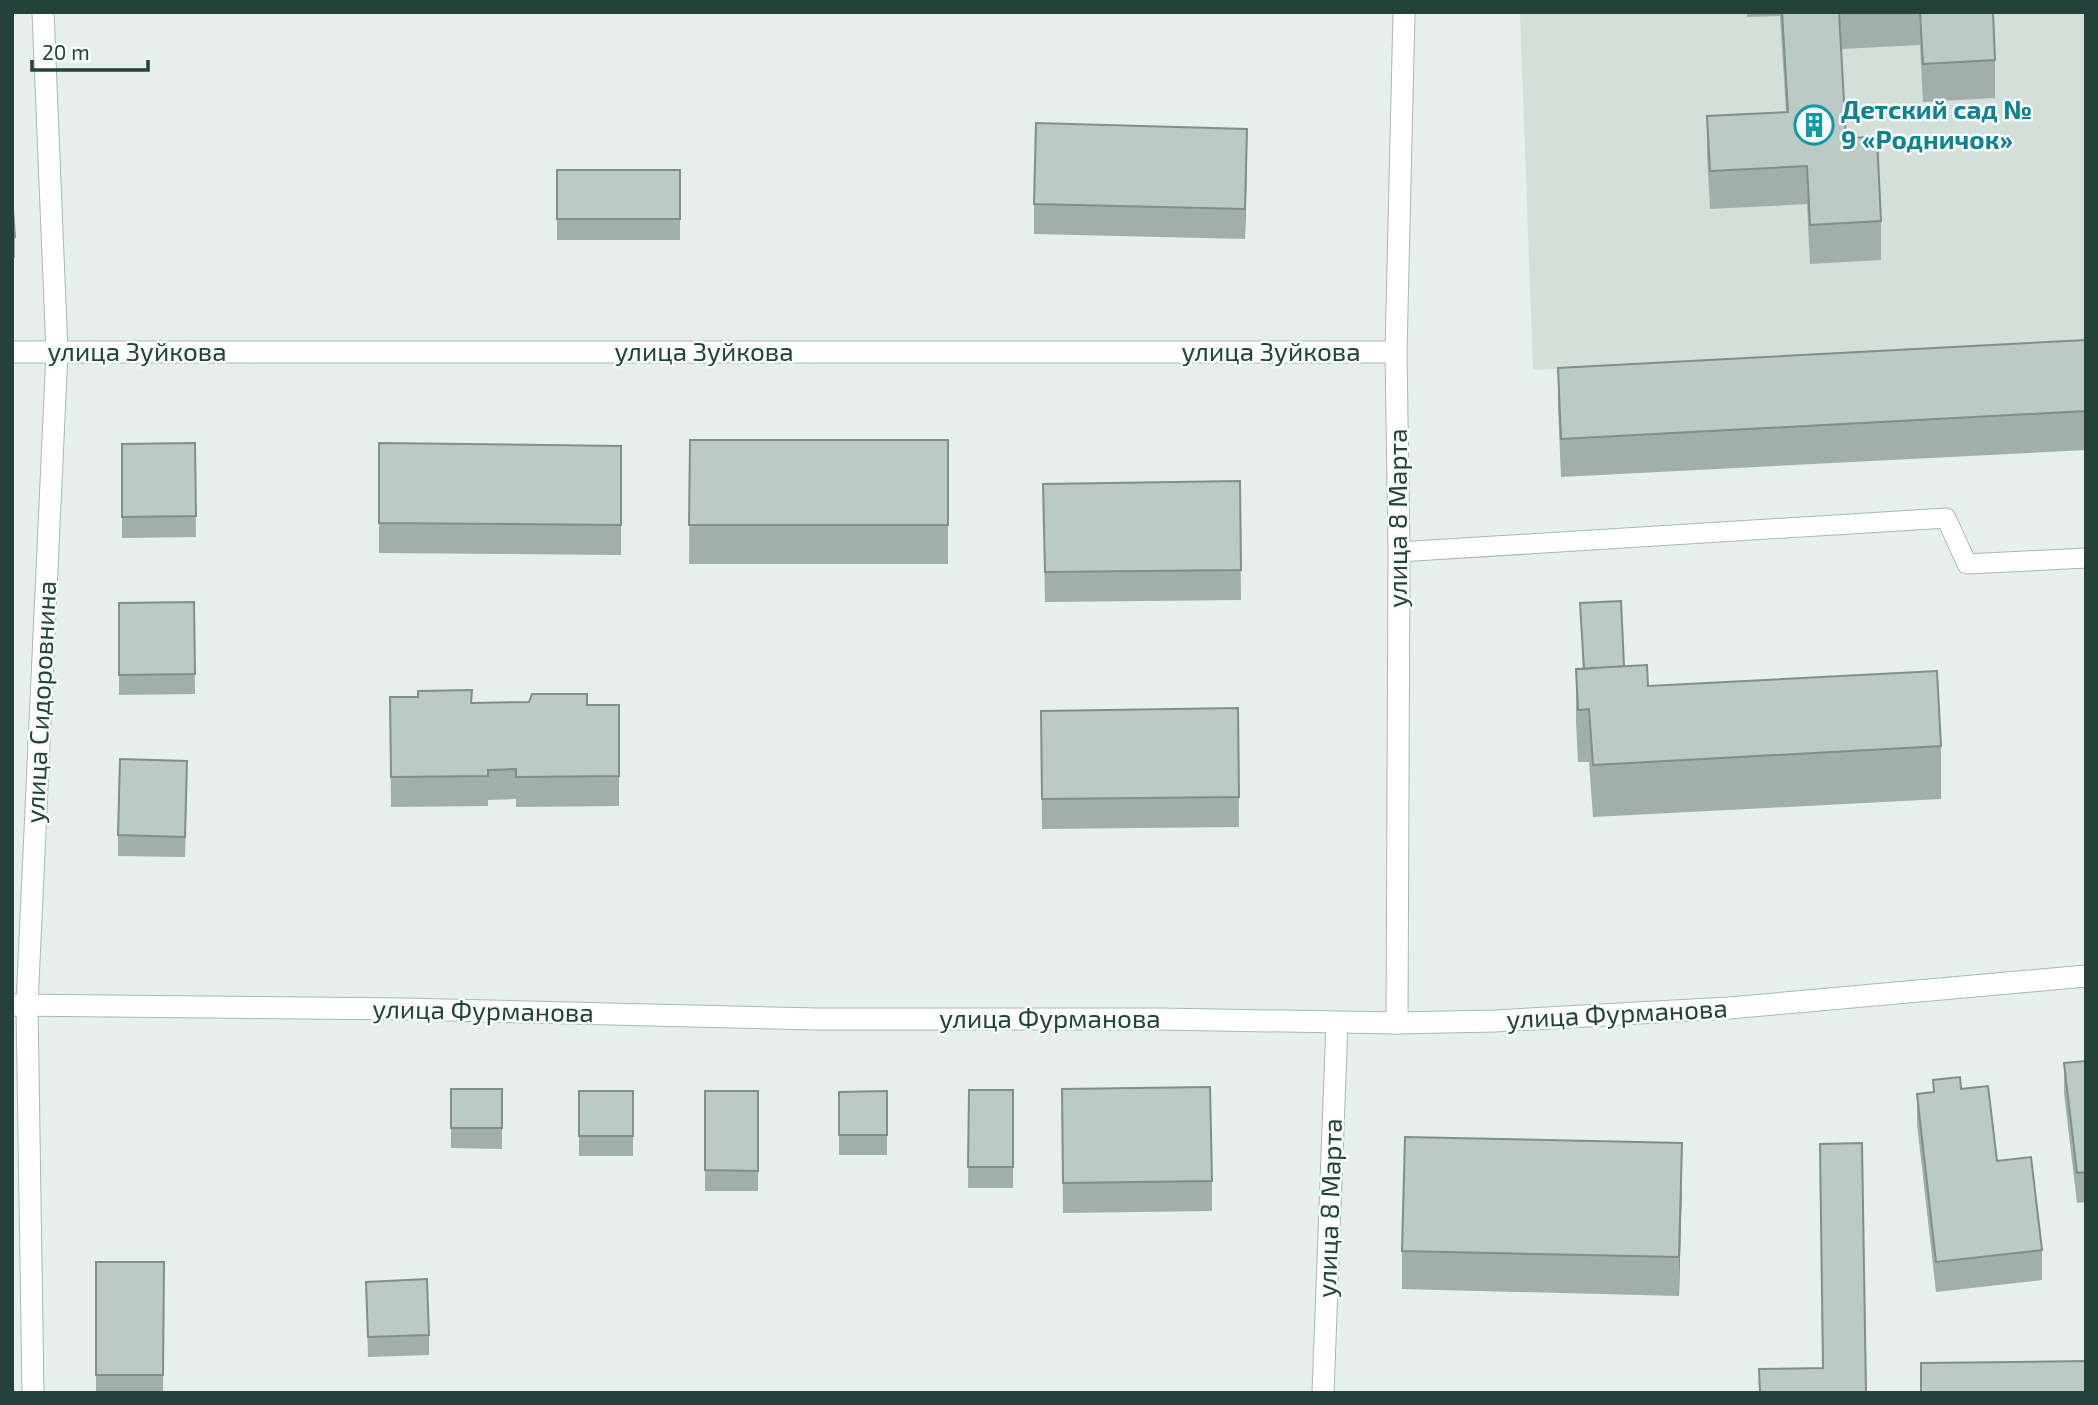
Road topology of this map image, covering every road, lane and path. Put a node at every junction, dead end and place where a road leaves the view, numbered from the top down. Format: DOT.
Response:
graph roads {
  1 [pos="43,12"];
  2 [pos="1404,12"];
  3 [pos="12,352"];
  4 [pos="57,352"];
  5 [pos="1396,352"];
  6 [pos="1399,552"];
  7 [pos="2086,558"];
  8 [pos="2086,976"];
  9 [pos="20,1005"];
  10 [pos="1337,1023"];
  11 [pos="1397,1023"];
  12 [pos="33,1393"];
  13 [pos="1323,1393"];
  1 -- 4 [label="street, улица Сидоровнина"];
  2 -- 5 [label="street, улица 8 Марта"];
  3 -- 4 [label="street, улица Зуйкова"];
  4 -- 5 [label="street, улица Зуйкова"];
  4 -- 9 [label="street, улица Сидоровнина"];
  5 -- 6 [label="street, улица 8 Марта"];
  6 -- 7 [label="lane"];
  6 -- 11 [label="street, улица 8 Марта"];
  8 -- 11 [label="street, улица Фурманова"];
  9 -- 10 [label="street, улица Фурманова"];
  9 -- 12 [label="street, улица Сидоровнина"];
  10 -- 11 [label="street, улица Фурманова"];
  10 -- 13 [label="street, улица 8 Марта"];
}
